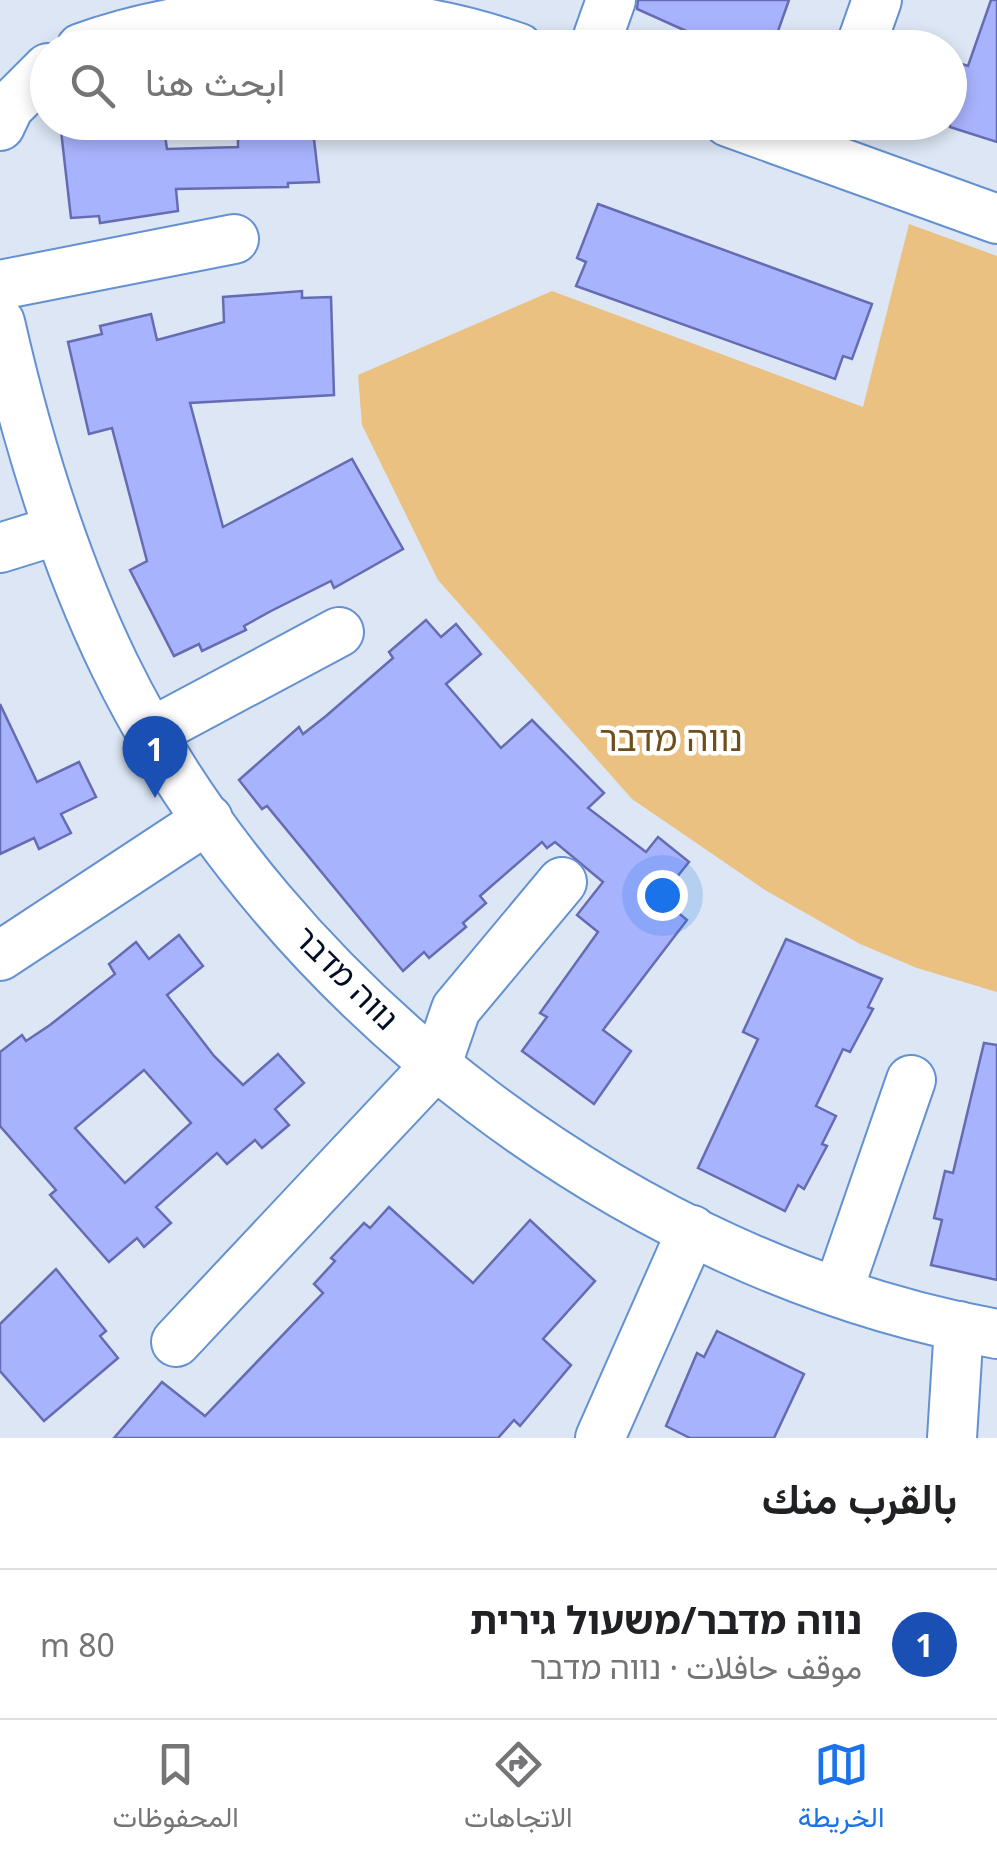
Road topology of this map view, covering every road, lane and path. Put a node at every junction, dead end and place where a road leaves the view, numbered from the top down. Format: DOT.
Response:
graph roads {
  1 [pos="611,0"];
  2 [pos="877,0"];
  3 [pos="293,4"];
  4 [pos="137,30"];
  5 [pos="455,30"];
  6 [pos="600,30"];
  7 [pos="866,30"];
  8 [pos="30,84"];
  9 [pos="3,109"];
  10 [pos="830,140"];
  11 [pos="997,219"];
  12 [pos="234,238"];
  13 [pos="0,285"];
  14 [pos="0,322"];
  15 [pos="58,530"];
  16 [pos="0,548"];
  17 [pos="339,632"];
  18 [pos="152,732"];
  19 [pos="208,819"];
  20 [pos="562,882"];
  21 [pos="0,956"];
  22 [pos="437,1064"];
  23 [pos="910,1080"];
  24 [pos="692,1230"];
  25 [pos="838,1291"];
  26 [pos="978,1330"];
  27 [pos="176,1342"];
  28 [pos="600,1438"];
  29 [pos="952,1438"];
  1 -- 6 [label="street"];
  2 -- 7 [label="street"];
  3 -- 4 [label="street"];
  3 -- 5 [label="street"];
  8 -- 9 [label="street"];
  10 -- 11 [label="street"];
  12 -- 13 [label="street"];
  14 -- 15 [label="street, נווה מדבר"];
  15 -- 16 [label="street"];
  15 -- 18 [label="street, נווה מדבר"];
  17 -- 18 [label="street"];
  18 -- 19 [label="street, נווה מדבר"];
  19 -- 21 [label="street"];
  19 -- 22 [label="street, נווה מדבר"];
  20 -- 22 [label="street"];
  22 -- 24 [label="street, נווה מדבר"];
  22 -- 27 [label="street"];
  23 -- 25 [label="street"];
  24 -- 25 [label="street, נווה מדבר"];
  24 -- 28 [label="street"];
  25 -- 26 [label="street, נווה מדבר"];
  26 -- 29 [label="street"];
}
